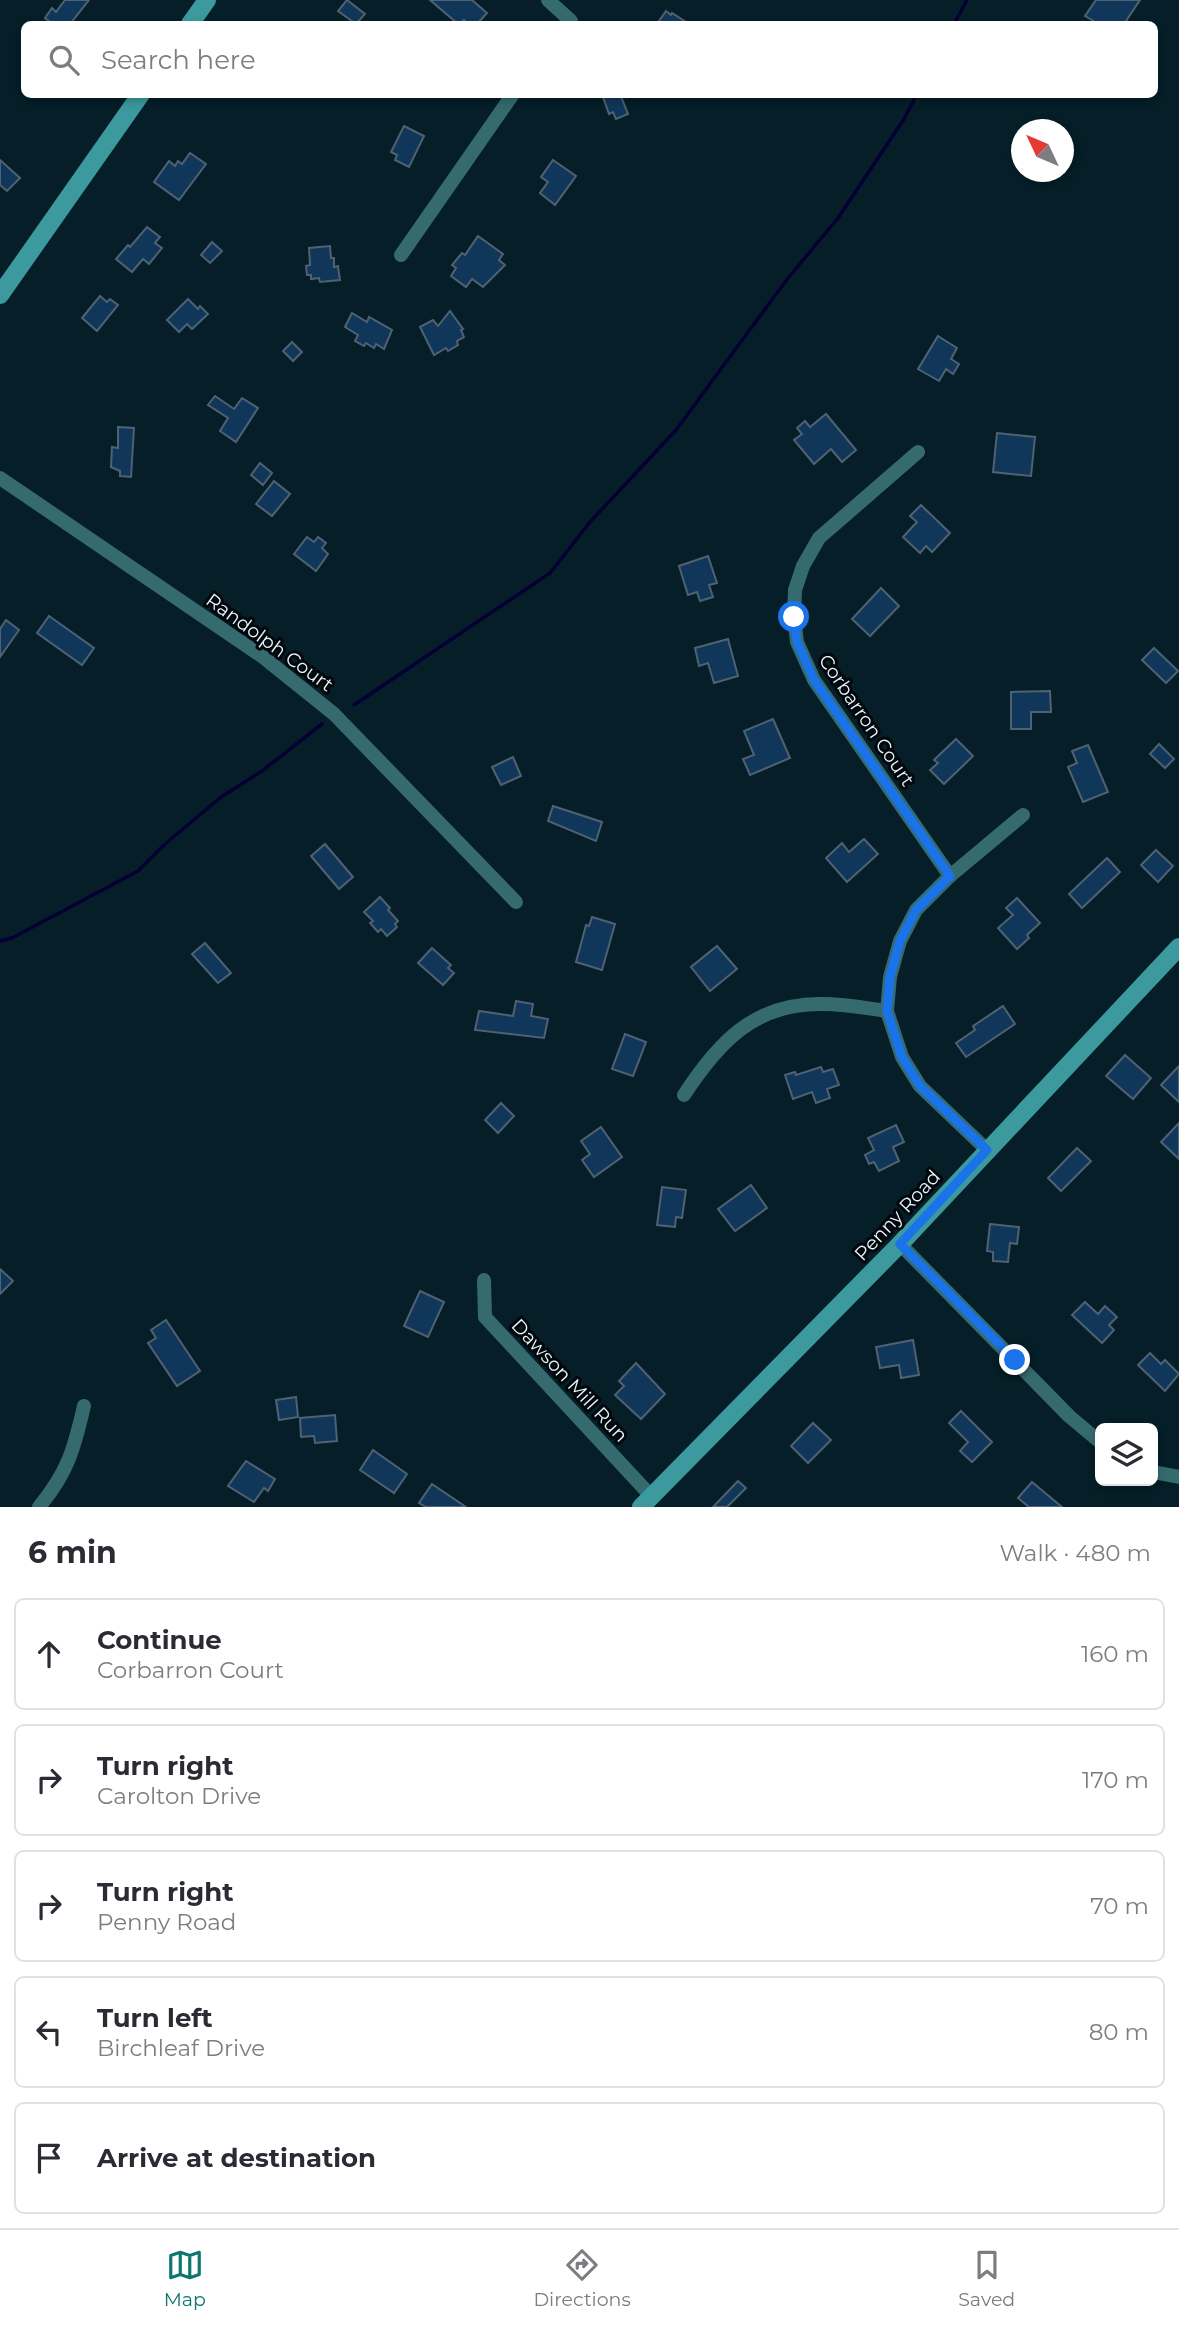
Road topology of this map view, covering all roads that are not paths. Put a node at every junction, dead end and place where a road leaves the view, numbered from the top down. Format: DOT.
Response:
graph roads {
  1 [pos="207,0"];
  2 [pos="548,0"];
  3 [pos="192,21"];
  4 [pos="568,21"];
  5 [pos="138,98"];
  6 [pos="510,98"];
  7 [pos="401,255"];
  8 [pos="3,284"];
  9 [pos="918,452"];
  10 [pos="0,478"];
  11 [pos="1023,815"];
  12 [pos="950,876"];
  13 [pos="516,902"];
  14 [pos="1179,947"];
  15 [pos="887,1011"];
  16 [pos="684,1095"];
  17 [pos="987,1150"];
  18 [pos="900,1244"];
  19 [pos="484,1280"];
  20 [pos="84,1406"];
  21 [pos="1095,1438"];
  22 [pos="1158,1473"];
  23 [pos="1179,1477"];
  24 [pos="646,1502"];
  25 [pos="39,1507"];
  1 -- 3 [label="street"];
  2 -- 4 [label="street"];
  5 -- 8 [label="street"];
  6 -- 7 [label="street"];
  9 -- 12 [label="street, Corbarron Court"];
  10 -- 13 [label="street, Randolph Court"];
  11 -- 12 [label="street"];
  12 -- 15 [label="street"];
  14 -- 17 [label="street, Penny Road"];
  15 -- 16 [label="street"];
  15 -- 17 [label="street"];
  17 -- 18 [label="street, Penny Road"];
  18 -- 21 [label="street"];
  18 -- 24 [label="street, Penny Road"];
  19 -- 24 [label="street, Dawson Mill Run"];
  20 -- 25 [label="street"];
  22 -- 23 [label="street"];
}
